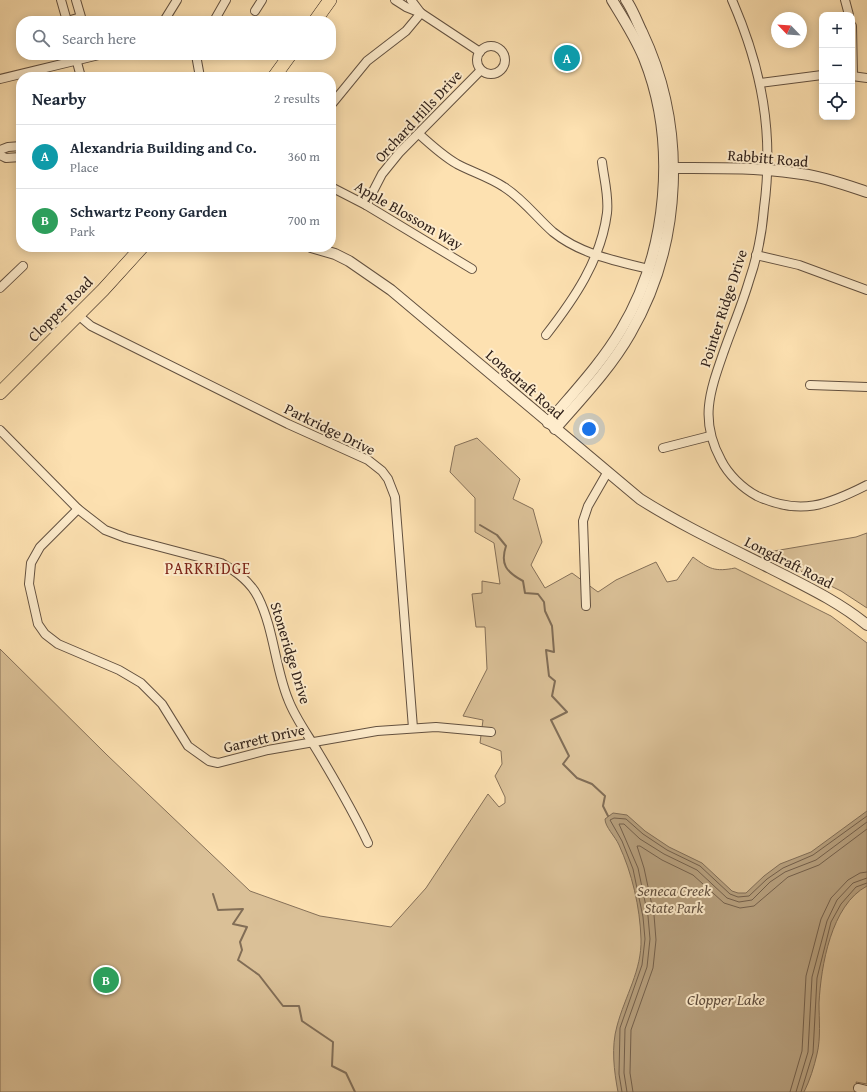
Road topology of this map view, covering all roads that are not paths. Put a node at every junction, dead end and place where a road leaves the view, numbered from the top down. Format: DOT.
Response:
graph roads {
  1 [pos="61,0"];
  2 [pos="76,0"];
  3 [pos="177,0"];
  4 [pos="226,0"];
  5 [pos="262,0"];
  6 [pos="330,0"];
  7 [pos="395,0"];
  8 [pos="411,0"];
  9 [pos="612,0"];
  10 [pos="626,0"];
  11 [pos="732,0"];
  12 [pos="845,0"];
  13 [pos="254,10"];
  14 [pos="848,12"];
  15 [pos="421,13"];
  16 [pos="66,16"];
  17 [pos="80,16"];
  18 [pos="167,16"];
  19 [pos="217,16"];
  20 [pos="319,16"];
  21 [pos="480,52"];
  22 [pos="69,60"];
  23 [pos="77,60"];
  24 [pos="197,60"];
  25 [pos="286,60"];
  26 [pos="481,70"];
  27 [pos="28,72"];
  28 [pos="80,72"];
  29 [pos="199,72"];
  30 [pos="278,72"];
  31 [pos="16,75"];
  32 [pos="819,75"];
  33 [pos="855,76"];
  34 [pos="867,78"];
  35 [pos="0,80"];
  36 [pos="760,83"];
  37 [pos="336,99"];
  38 [pos="419,134"];
  39 [pos="16,146"];
  40 [pos="0,150"];
  41 [pos="0,155"];
  42 [pos="16,157"];
  43 [pos="602,162"];
  44 [pos="669,168"];
  45 [pos="767,170"];
  46 [pos="336,189"];
  47 [pos="867,192"];
  48 [pos="366,204"];
  49 [pos="137,252"];
  50 [pos="328,252"];
  51 [pos="756,255"];
  52 [pos="596,256"];
  53 [pos="23,266"];
  54 [pos="472,269"];
  55 [pos="649,269"];
  56 [pos="0,288"];
  57 [pos="867,290"];
  58 [pos="78,314"];
  59 [pos="546,335"];
  60 [pos="810,385"];
  61 [pos="867,387"];
  62 [pos="0,393"];
  63 [pos="552,426"];
  64 [pos="0,430"];
  65 [pos="710,436"];
  66 [pos="663,448"];
  67 [pos="607,473"];
  68 [pos="867,485"];
  69 [pos="78,509"];
  70 [pos="586,606"];
  71 [pos="867,625"];
  72 [pos="413,728"];
  73 [pos="491,732"];
  74 [pos="312,741"];
  75 [pos="368,843"];
  76 [pos="858,1088"];
  77 [pos="867,1090"];
  1 -- 16 [label="street"];
  2 -- 17 [label="street"];
  3 -- 18 [label="street"];
  4 -- 19 [label="street"];
  5 -- 13 [label="street"];
  6 -- 20 [label="main road"];
  7 -- 15 [label="street"];
  8 -- 15 [label="street"];
  9 -- 44 [label="street"];
  10 -- 44 [label="street"];
  11 -- 36 [label="street, Pointer Ridge Drive"];
  12 -- 14 [label="street"];
  15 -- 21 [label="street"];
  15 -- 37 [label="street"];
  21 -- 26 [label="street"];
  21 -- 26 [label="street"];
  22 -- 27 [label="street"];
  23 -- 28 [label="street"];
  24 -- 29 [label="street"];
  25 -- 30 [label="main road"];
  26 -- 38 [label="street, Orchard Hills Drive"];
  31 -- 35 [label="street"];
  32 -- 36 [label="street"];
  33 -- 34 [label="street"];
  36 -- 45 [label="street, Pointer Ridge Drive"];
  38 -- 48 [label="street, Orchard Hills Drive"];
  38 -- 52 [label="street"];
  39 -- 40 [label="street"];
  41 -- 42 [label="street"];
  43 -- 52 [label="street"];
  44 -- 45 [label="street, Rabbitt Road"];
  44 -- 55 [label="street"];
  44 -- 63 [label="street"];
  45 -- 47 [label="street, Rabbitt Road"];
  45 -- 51 [label="street, Pointer Ridge Drive"];
  46 -- 48 [label="street, Apple Blossom Way"];
  48 -- 54 [label="street, Apple Blossom Way"];
  49 -- 58 [label="main road, Clopper Road"];
  50 -- 63 [label="street, Longdraft Road"];
  51 -- 57 [label="street"];
  51 -- 65 [label="street, Pointer Ridge Drive"];
  52 -- 55 [label="street"];
  52 -- 59 [label="street"];
  53 -- 56 [label="street"];
  55 -- 63 [label="street"];
  58 -- 62 [label="main road, Clopper Road"];
  58 -- 72 [label="street, Parkridge Drive"];
  60 -- 61 [label="street"];
  63 -- 67 [label="street, Longdraft Road"];
  64 -- 69 [label="street, Stoneridge Drive"];
  65 -- 66 [label="street"];
  65 -- 68 [label="street, Pointer Ridge Drive"];
  67 -- 70 [label="street"];
  67 -- 71 [label="street, Longdraft Road"];
  69 -- 74 [label="street, Stoneridge Drive"];
  69 -- 74 [label="street, Garrett Drive"];
  72 -- 73 [label="street, Garrett Drive"];
  72 -- 74 [label="street, Garrett Drive"];
  74 -- 75 [label="street, Stoneridge Drive"];
  76 -- 77 [label="street"];
}
